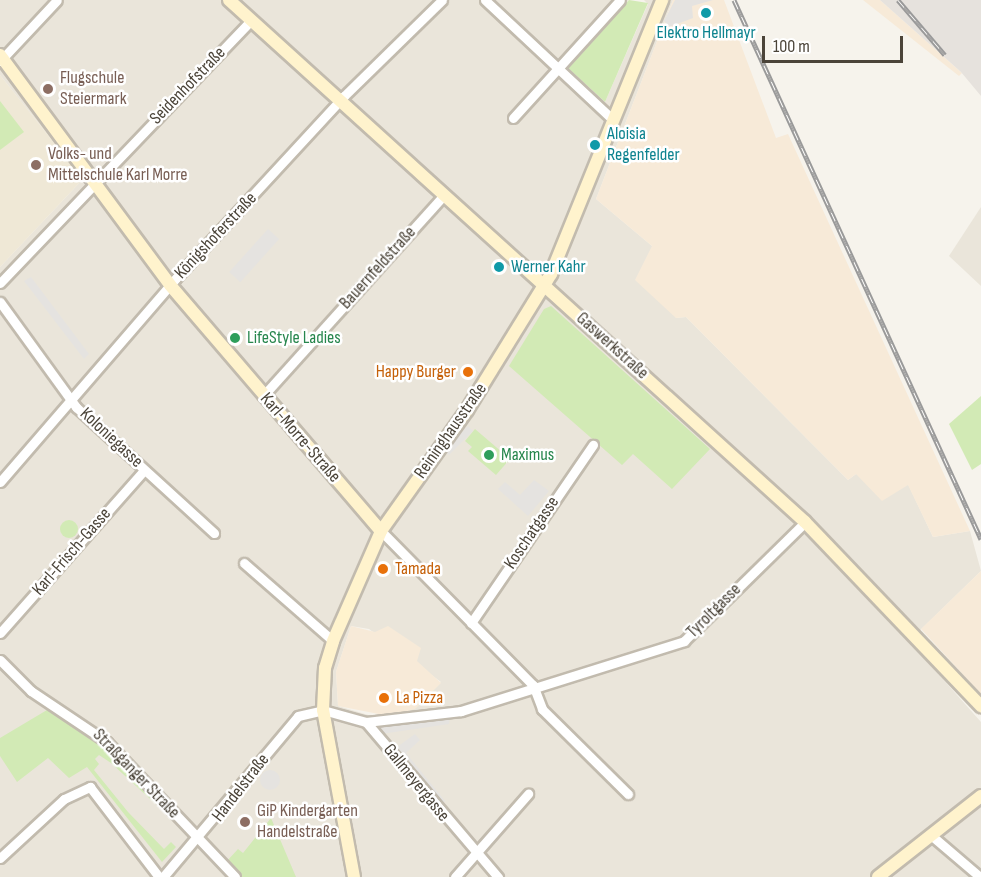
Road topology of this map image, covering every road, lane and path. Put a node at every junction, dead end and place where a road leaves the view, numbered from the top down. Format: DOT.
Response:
graph roads {
  1 [pos="57,0"];
  2 [pos="229,0"];
  3 [pos="442,0"];
  4 [pos="485,0"];
  5 [pos="620,0"];
  6 [pos="662,0"];
  7 [pos="251,20"];
  8 [pos="1,58"];
  9 [pos="560,70"];
  10 [pos="340,102"];
  11 [pos="513,118"];
  12 [pos="612,119"];
  13 [pos="96,185"];
  14 [pos="444,195"];
  15 [pos="0,283"];
  16 [pos="170,285"];
  17 [pos="544,285"];
  18 [pos="0,302"];
  19 [pos="263,396"];
  20 [pos="72,399"];
  21 [pos="593,444"];
  22 [pos="144,470"];
  23 [pos="0,482"];
  24 [pos="805,522"];
  25 [pos="381,531"];
  26 [pos="214,533"];
  27 [pos="244,563"];
  28 [pos="471,623"];
  29 [pos="0,633"];
  30 [pos="333,641"];
  31 [pos="0,660"];
  32 [pos="3,672"];
  33 [pos="536,690"];
  34 [pos="981,706"];
  35 [pos="323,710"];
  36 [pos="366,722"];
  37 [pos="528,794"];
  38 [pos="628,794"];
  39 [pos="981,796"];
  40 [pos="932,836"];
  41 [pos="202,837"];
  42 [pos="474,854"];
  43 [pos="0,858"];
  44 [pos="159,877"];
  45 [pos="163,877"];
  46 [pos="235,877"];
  47 [pos="354,877"];
  48 [pos="456,877"];
  49 [pos="498,877"];
  50 [pos="878,877"];
  51 [pos="980,877"];
  1 -- 8 [label="street"];
  2 -- 7 [label="main road, Gaswerkstraße"];
  3 -- 10 [label="street, Königshoferstraße"];
  4 -- 9 [label="street"];
  5 -- 9 [label="street"];
  6 -- 12 [label="main road, Reininghausstraße"];
  7 -- 10 [label="main road, Gaswerkstraße"];
  7 -- 13 [label="street, Seidenhofstraße"];
  8 -- 13 [label="main road, Karl-Morre-Straße"];
  9 -- 11 [label="street"];
  9 -- 12 [label="street"];
  10 -- 14 [label="main road, Gaswerkstraße"];
  10 -- 16 [label="street, Königshoferstraße"];
  12 -- 17 [label="main road, Reininghausstraße"];
  13 -- 15 [label="street, Seidenhofstraße"];
  13 -- 16 [label="main road, Karl-Morre-Straße"];
  14 -- 17 [label="main road, Gaswerkstraße"];
  14 -- 19 [label="street, Bauernfeldstraße"];
  16 -- 19 [label="main road, Karl-Morre-Straße"];
  16 -- 20 [label="street, Königshoferstraße"];
  17 -- 24 [label="main road, Gaswerkstraße"];
  17 -- 25 [label="main road, Reininghausstraße"];
  18 -- 20 [label="street, Koloniegasse"];
  19 -- 25 [label="main road, Karl-Morre-Straße"];
  20 -- 22 [label="street, Koloniegasse"];
  20 -- 23 [label="street, Königshoferstraße"];
  21 -- 28 [label="street, Koschatgasse"];
  22 -- 26 [label="street, Koloniegasse"];
  22 -- 29 [label="street, Karl-Frisch-Gasse"];
  24 -- 33 [label="street, Tyroltgasse"];
  24 -- 34 [label="main road, Gaswerkstraße"];
  25 -- 28 [label="street, Karl-Morre-Straße"];
  25 -- 30 [label="main road, Reininghausstraße"];
  27 -- 30 [label="street"];
  28 -- 33 [label="street, Karl-Morre-Straße"];
  30 -- 35 [label="main road, Reininghausstraße"];
  31 -- 32 [label="street, Straßganger Straße"];
  32 -- 41 [label="street, Straßganger Straße"];
  33 -- 36 [label="street"];
  33 -- 38 [label="street, Karl-Morre-Straße"];
  35 -- 36 [label="street"];
  35 -- 41 [label="street, Handelstraße"];
  35 -- 47 [label="main road, Reininghausstraße"];
  36 -- 42 [label="street, Gallmeyergasse"];
  37 -- 42 [label="street"];
  39 -- 40 [label="main road"];
  40 -- 50 [label="main road"];
  40 -- 51 [label="street"];
  41 -- 45 [label="street, Handelstraße"];
  41 -- 46 [label="street, Straßganger Straße"];
  42 -- 48 [label="street"];
  42 -- 49 [label="street, Gallmeyergasse"];
  43 -- 44 [label="street"];
}
